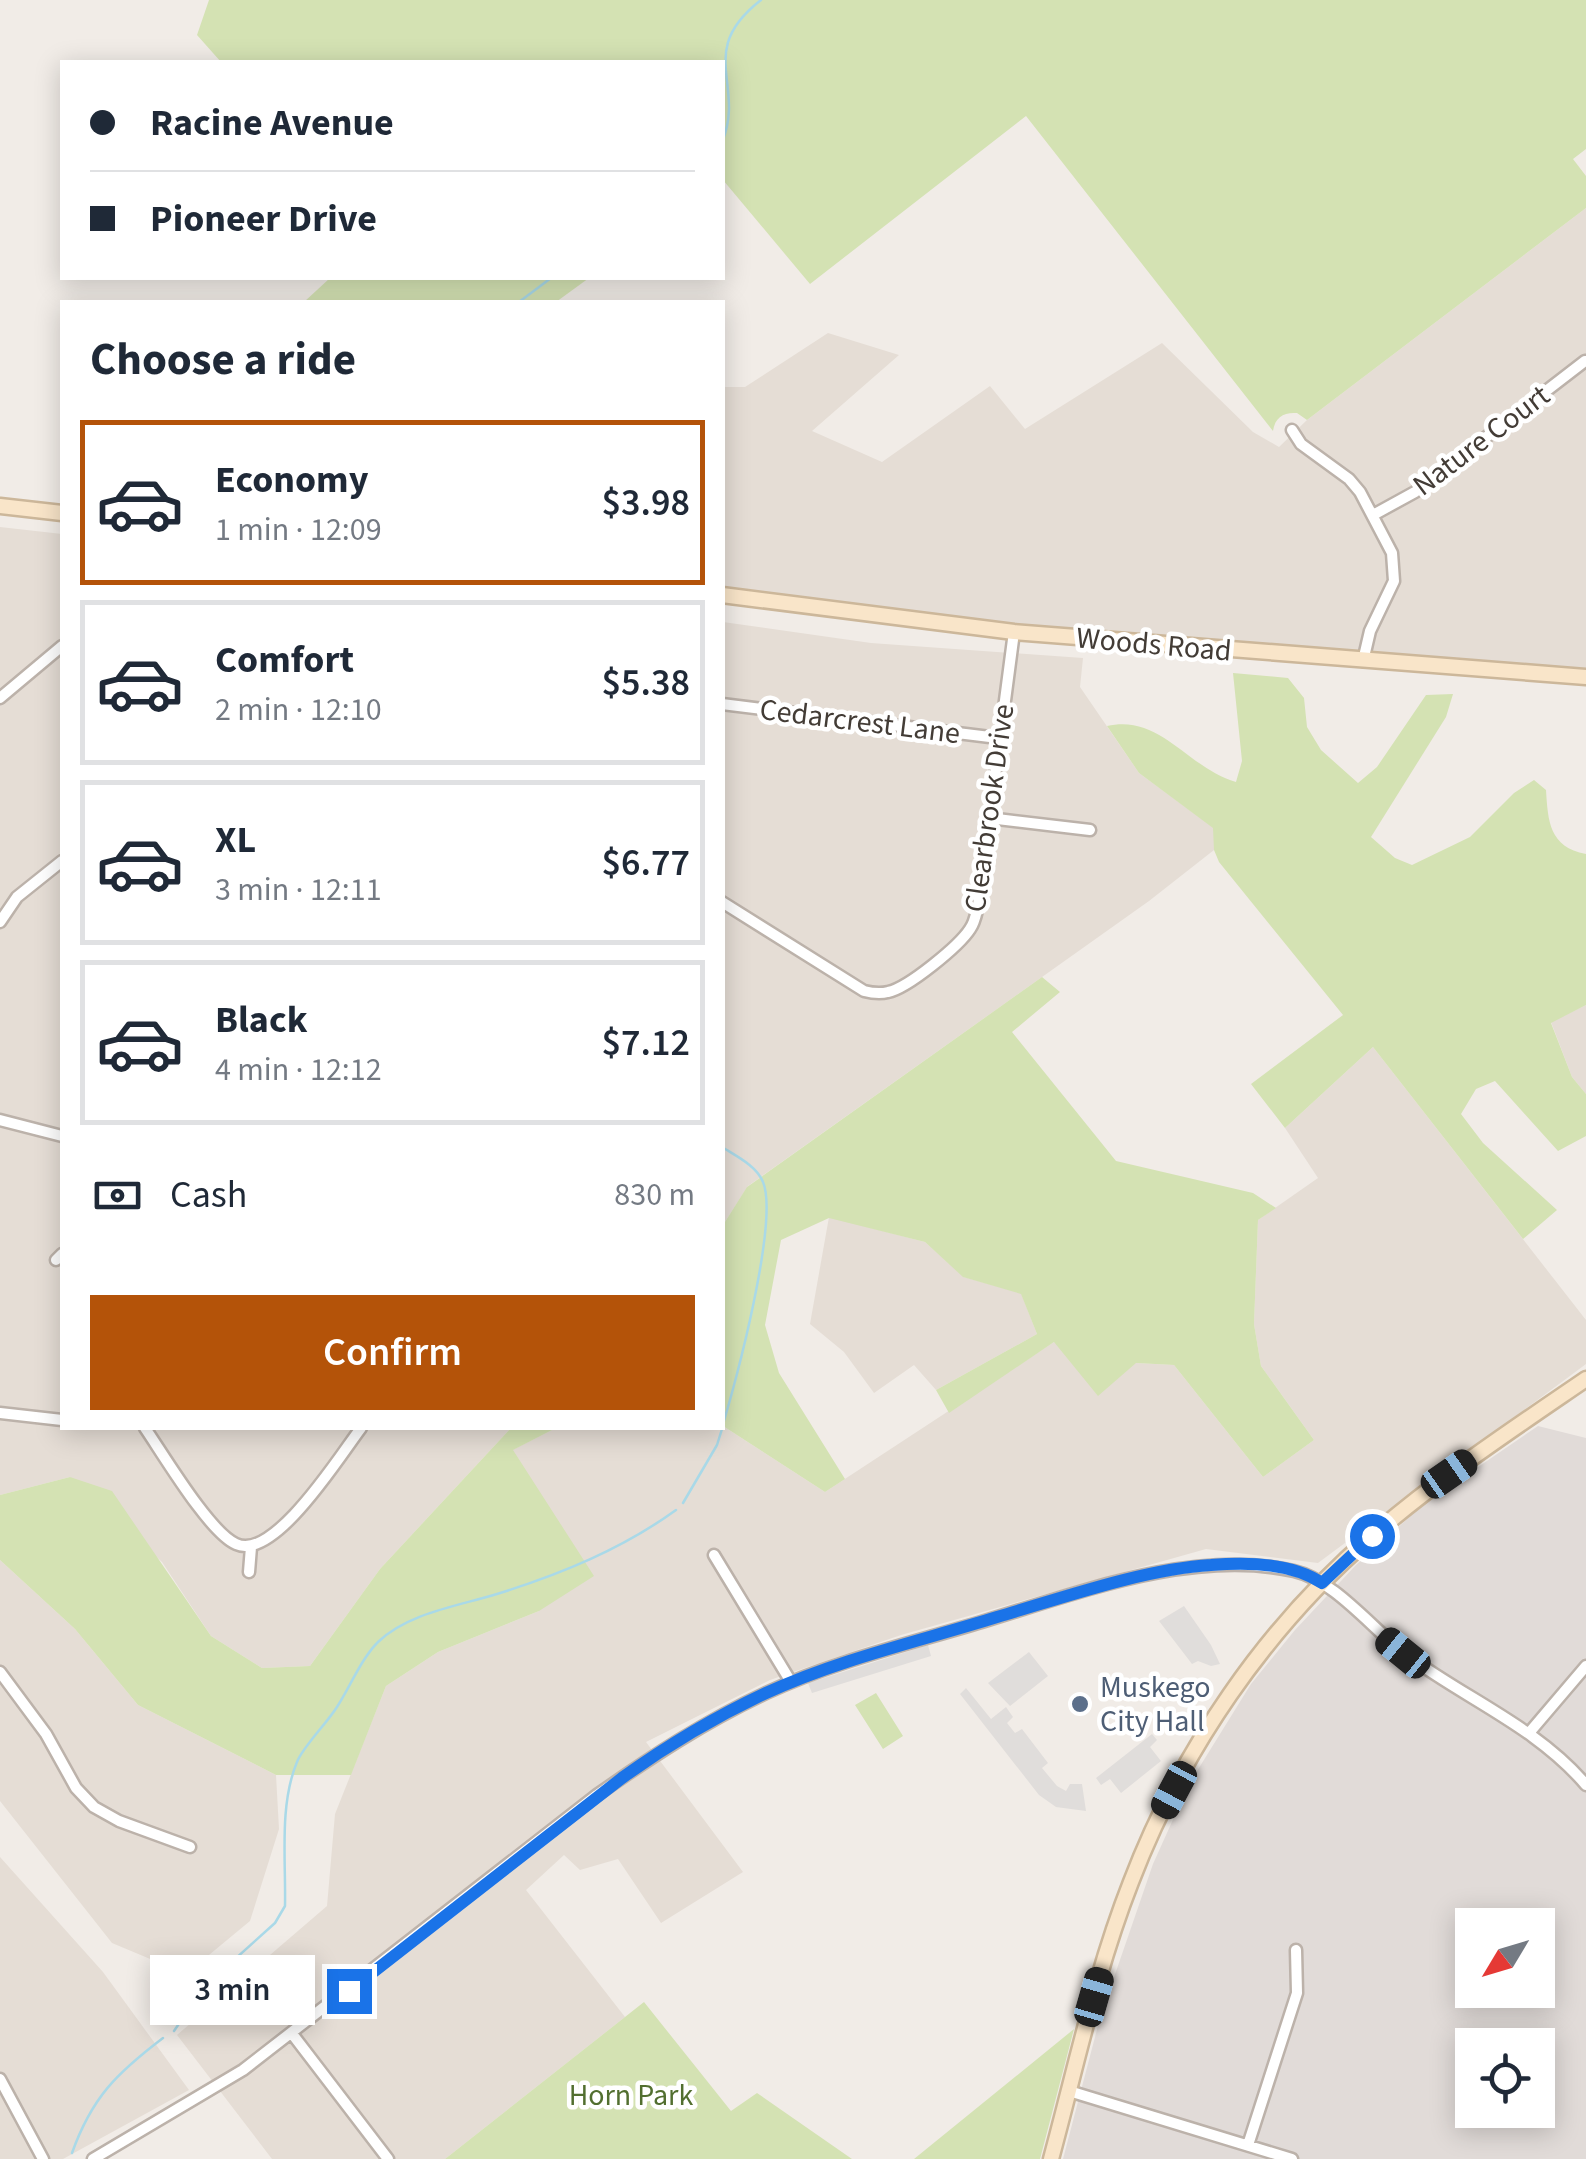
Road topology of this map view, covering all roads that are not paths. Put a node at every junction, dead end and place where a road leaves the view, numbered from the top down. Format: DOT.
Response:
graph roads {
  1 [pos="1586,361"];
  2 [pos="1292,430"];
  3 [pos="0,506"];
  4 [pos="60,512"];
  5 [pos="1373,515"];
  6 [pos="725,596"];
  7 [pos="1014,632"];
  8 [pos="60,649"];
  9 [pos="1364,661"];
  10 [pos="1586,677"];
  11 [pos="0,698"];
  12 [pos="725,704"];
  13 [pos="998,738"];
  14 [pos="990,818"];
  15 [pos="1090,830"];
  16 [pos="60,863"];
  17 [pos="725,904"];
  18 [pos="0,922"];
  19 [pos="0,1120"];
  20 [pos="60,1135"];
  21 [pos="1586,1379"];
  22 [pos="0,1413"];
  23 [pos="60,1420"];
  24 [pos="146,1430"];
  25 [pos="360,1430"];
  26 [pos="252,1547"];
  27 [pos="714,1555"];
  28 [pos="250,1572"];
  29 [pos="1322,1583"];
  30 [pos="1586,1666"];
  31 [pos="0,1672"];
  32 [pos="790,1682"];
  33 [pos="1529,1733"];
  34 [pos="1586,1785"];
  35 [pos="190,1847"];
  36 [pos="1296,1950"];
  37 [pos="292,2035"];
  38 [pos="0,2078"];
  39 [pos="1069,2091"];
  40 [pos="1248,2145"];
  41 [pos="43,2159"];
  42 [pos="93,2159"];
  43 [pos="388,2159"];
  44 [pos="1051,2159"];
  45 [pos="1292,2159"];
  1 -- 5 [label="street, Nature Court"];
  2 -- 5 [label="street"];
  3 -- 4 [label="main road"];
  5 -- 9 [label="street"];
  6 -- 7 [label="main road, Woods Road"];
  7 -- 9 [label="main road, Woods Road"];
  7 -- 13 [label="street, Clearbrook Drive"];
  8 -- 11 [label="street"];
  9 -- 10 [label="main road, Woods Road"];
  12 -- 13 [label="street, Cedarcrest Lane"];
  13 -- 14 [label="street, Clearbrook Drive"];
  14 -- 15 [label="street"];
  14 -- 17 [label="street, Clearbrook Drive"];
  16 -- 18 [label="street"];
  19 -- 20 [label="street"];
  21 -- 29 [label="main road"];
  22 -- 23 [label="street"];
  24 -- 26 [label="street"];
  25 -- 26 [label="street"];
  26 -- 28 [label="street"];
  27 -- 32 [label="street"];
  29 -- 32 [label="street"];
  29 -- 33 [label="street"];
  29 -- 39 [label="main road"];
  30 -- 33 [label="street"];
  31 -- 35 [label="street"];
  32 -- 37 [label="street"];
  33 -- 34 [label="street"];
  36 -- 40 [label="street"];
  37 -- 42 [label="street"];
  37 -- 43 [label="street"];
  38 -- 41 [label="street"];
  39 -- 40 [label="street"];
  39 -- 44 [label="main road"];
  40 -- 45 [label="street"];
}
